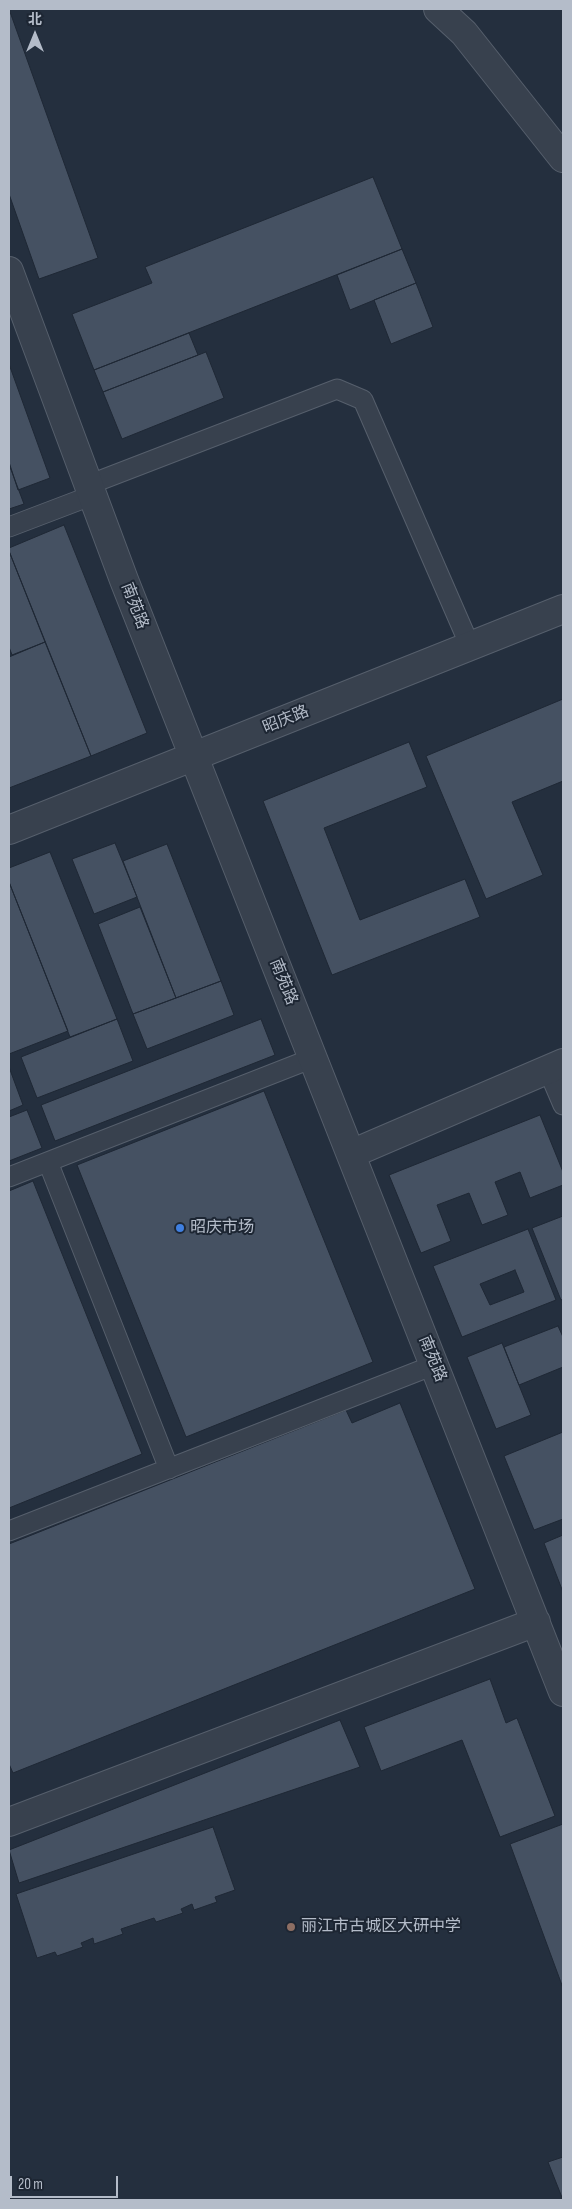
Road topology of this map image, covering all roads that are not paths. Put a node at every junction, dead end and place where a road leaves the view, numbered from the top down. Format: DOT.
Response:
graph roads {
  1 [pos="438,9"];
  2 [pos="563,158"];
  3 [pos="9,271"];
  4 [pos="91,490"];
  5 [pos="9,527"];
  6 [pos="563,609"];
  7 [pos="470,646"];
  8 [pos="194,757"];
  9 [pos="9,830"];
  10 [pos="313,1058"];
  11 [pos="556,1067"];
  12 [pos="563,1106"];
  13 [pos="351,1154"];
  14 [pos="48,1162"];
  15 [pos="9,1177"];
  16 [pos="434,1365"];
  17 [pos="169,1469"];
  18 [pos="9,1531"];
  19 [pos="536,1622"];
  20 [pos="563,1692"];
  21 [pos="9,1822"];
  1 -- 2 [label="street"];
  3 -- 4 [label="street, 南苑路"];
  4 -- 5 [label="lane"];
  4 -- 7 [label="lane"];
  4 -- 8 [label="street, 南苑路"];
  6 -- 7 [label="street, 昭庆路"];
  7 -- 8 [label="street, 昭庆路"];
  8 -- 9 [label="street, 昭庆路"];
  8 -- 10 [label="street, 南苑路"];
  10 -- 13 [label="street, 南苑路"];
  10 -- 14 [label="lane"];
  11 -- 12 [label="lane"];
  11 -- 13 [label="street"];
  13 -- 16 [label="street, 南苑路"];
  14 -- 15 [label="lane"];
  14 -- 17 [label="lane"];
  16 -- 17 [label="lane"];
  16 -- 19 [label="street, 南苑路"];
  17 -- 18 [label="lane"];
  19 -- 20 [label="street, 南苑路"];
  19 -- 21 [label="street"];
}
